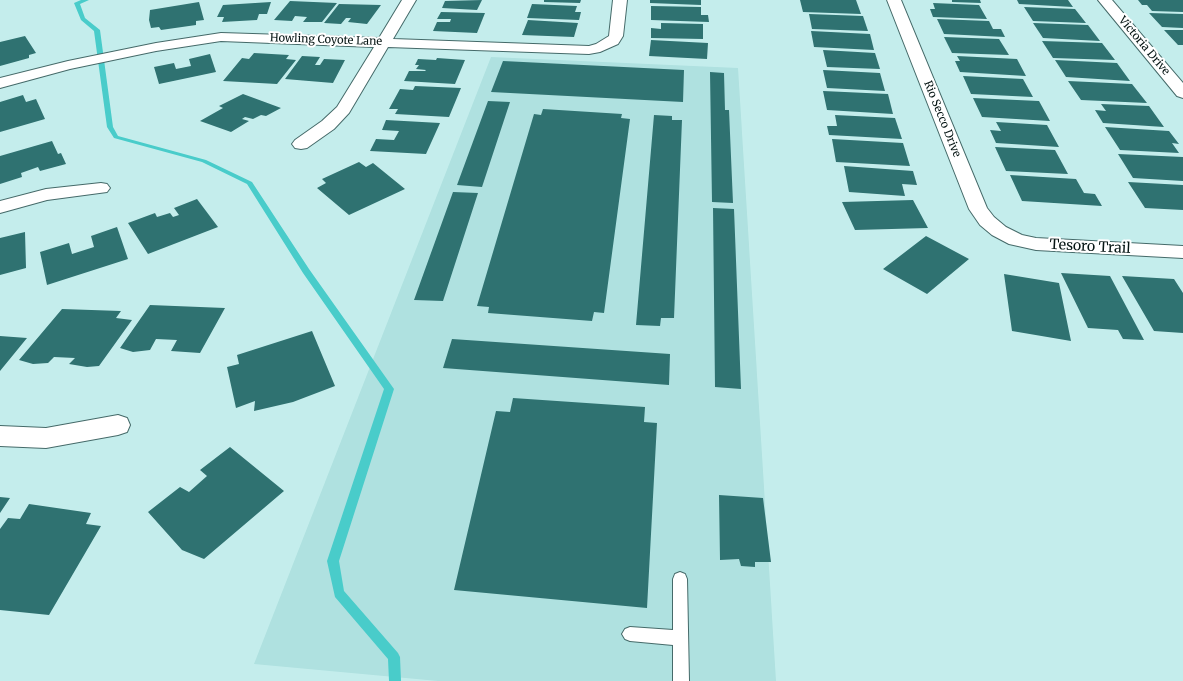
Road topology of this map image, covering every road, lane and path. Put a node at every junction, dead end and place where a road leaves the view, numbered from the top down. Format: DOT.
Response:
graph roads {
  1 [pos="409,0"];
  2 [pos="620,0"];
  3 [pos="894,0"];
  4 [pos="1105,0"];
  5 [pos="385,42"];
  6 [pos="0,83"];
  7 [pos="1183,93"];
  8 [pos="301,144"];
  9 [pos="101,188"];
  10 [pos="0,207"];
  11 [pos="998,231"];
  12 [pos="1183,252"];
  13 [pos="118,425"];
  14 [pos="0,436"];
  15 [pos="680,578"];
  16 [pos="630,634"];
  17 [pos="680,638"];
  18 [pos="681,681"];
  1 -- 5 [label="street"];
  2 -- 5 [label="street, Howling Coyote Lane"];
  3 -- 11 [label="street, Rio Secco Drive"];
  4 -- 7 [label="street, Victoria Drive"];
  5 -- 6 [label="street, Howling Coyote Lane"];
  5 -- 8 [label="street"];
  9 -- 10 [label="street"];
  11 -- 12 [label="street, Tesoro Trail"];
  13 -- 14 [label="street"];
  15 -- 17 [label="lane"];
  16 -- 17 [label="lane"];
  17 -- 18 [label="lane"];
}
